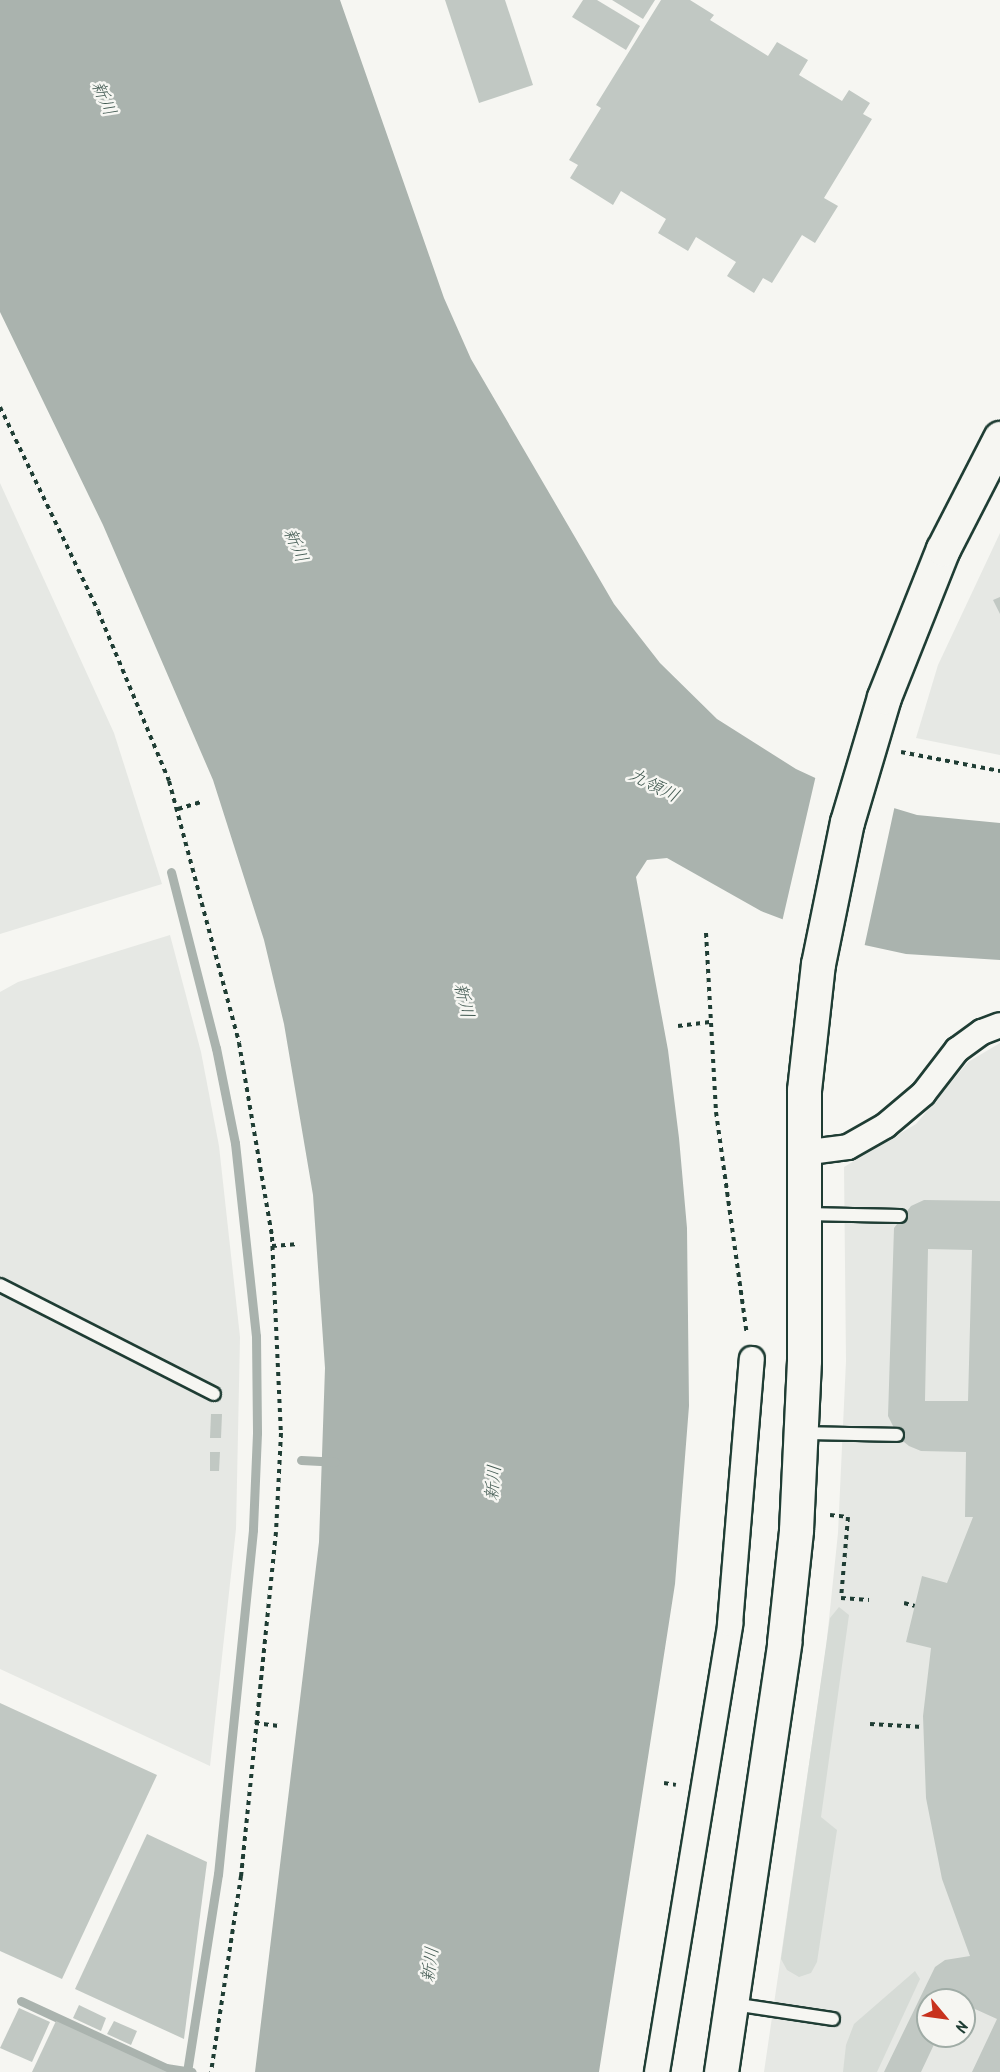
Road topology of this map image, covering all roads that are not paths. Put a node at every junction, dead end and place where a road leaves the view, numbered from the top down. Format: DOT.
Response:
graph roads {
  1 [pos="1000,438"];
  2 [pos="1000,1025"];
  3 [pos="802,1153"];
  4 [pos="802,1213"];
  5 [pos="900,1216"];
  6 [pos="0,1286"];
  7 [pos="752,1359"];
  8 [pos="214,1394"];
  9 [pos="802,1432"];
  10 [pos="897,1435"];
  11 [pos="732,2004"];
  12 [pos="833,2019"];
  13 [pos="657,2072"];
  14 [pos="721,2072"];
  1 -- 3 [label="street"];
  2 -- 3 [label="street"];
  3 -- 4 [label="street"];
  4 -- 5 [label="lane"];
  4 -- 9 [label="street"];
  6 -- 8 [label="lane"];
  7 -- 13 [label="street"];
  9 -- 10 [label="lane"];
  9 -- 11 [label="street"];
  11 -- 12 [label="lane"];
  11 -- 14 [label="street"];
}
